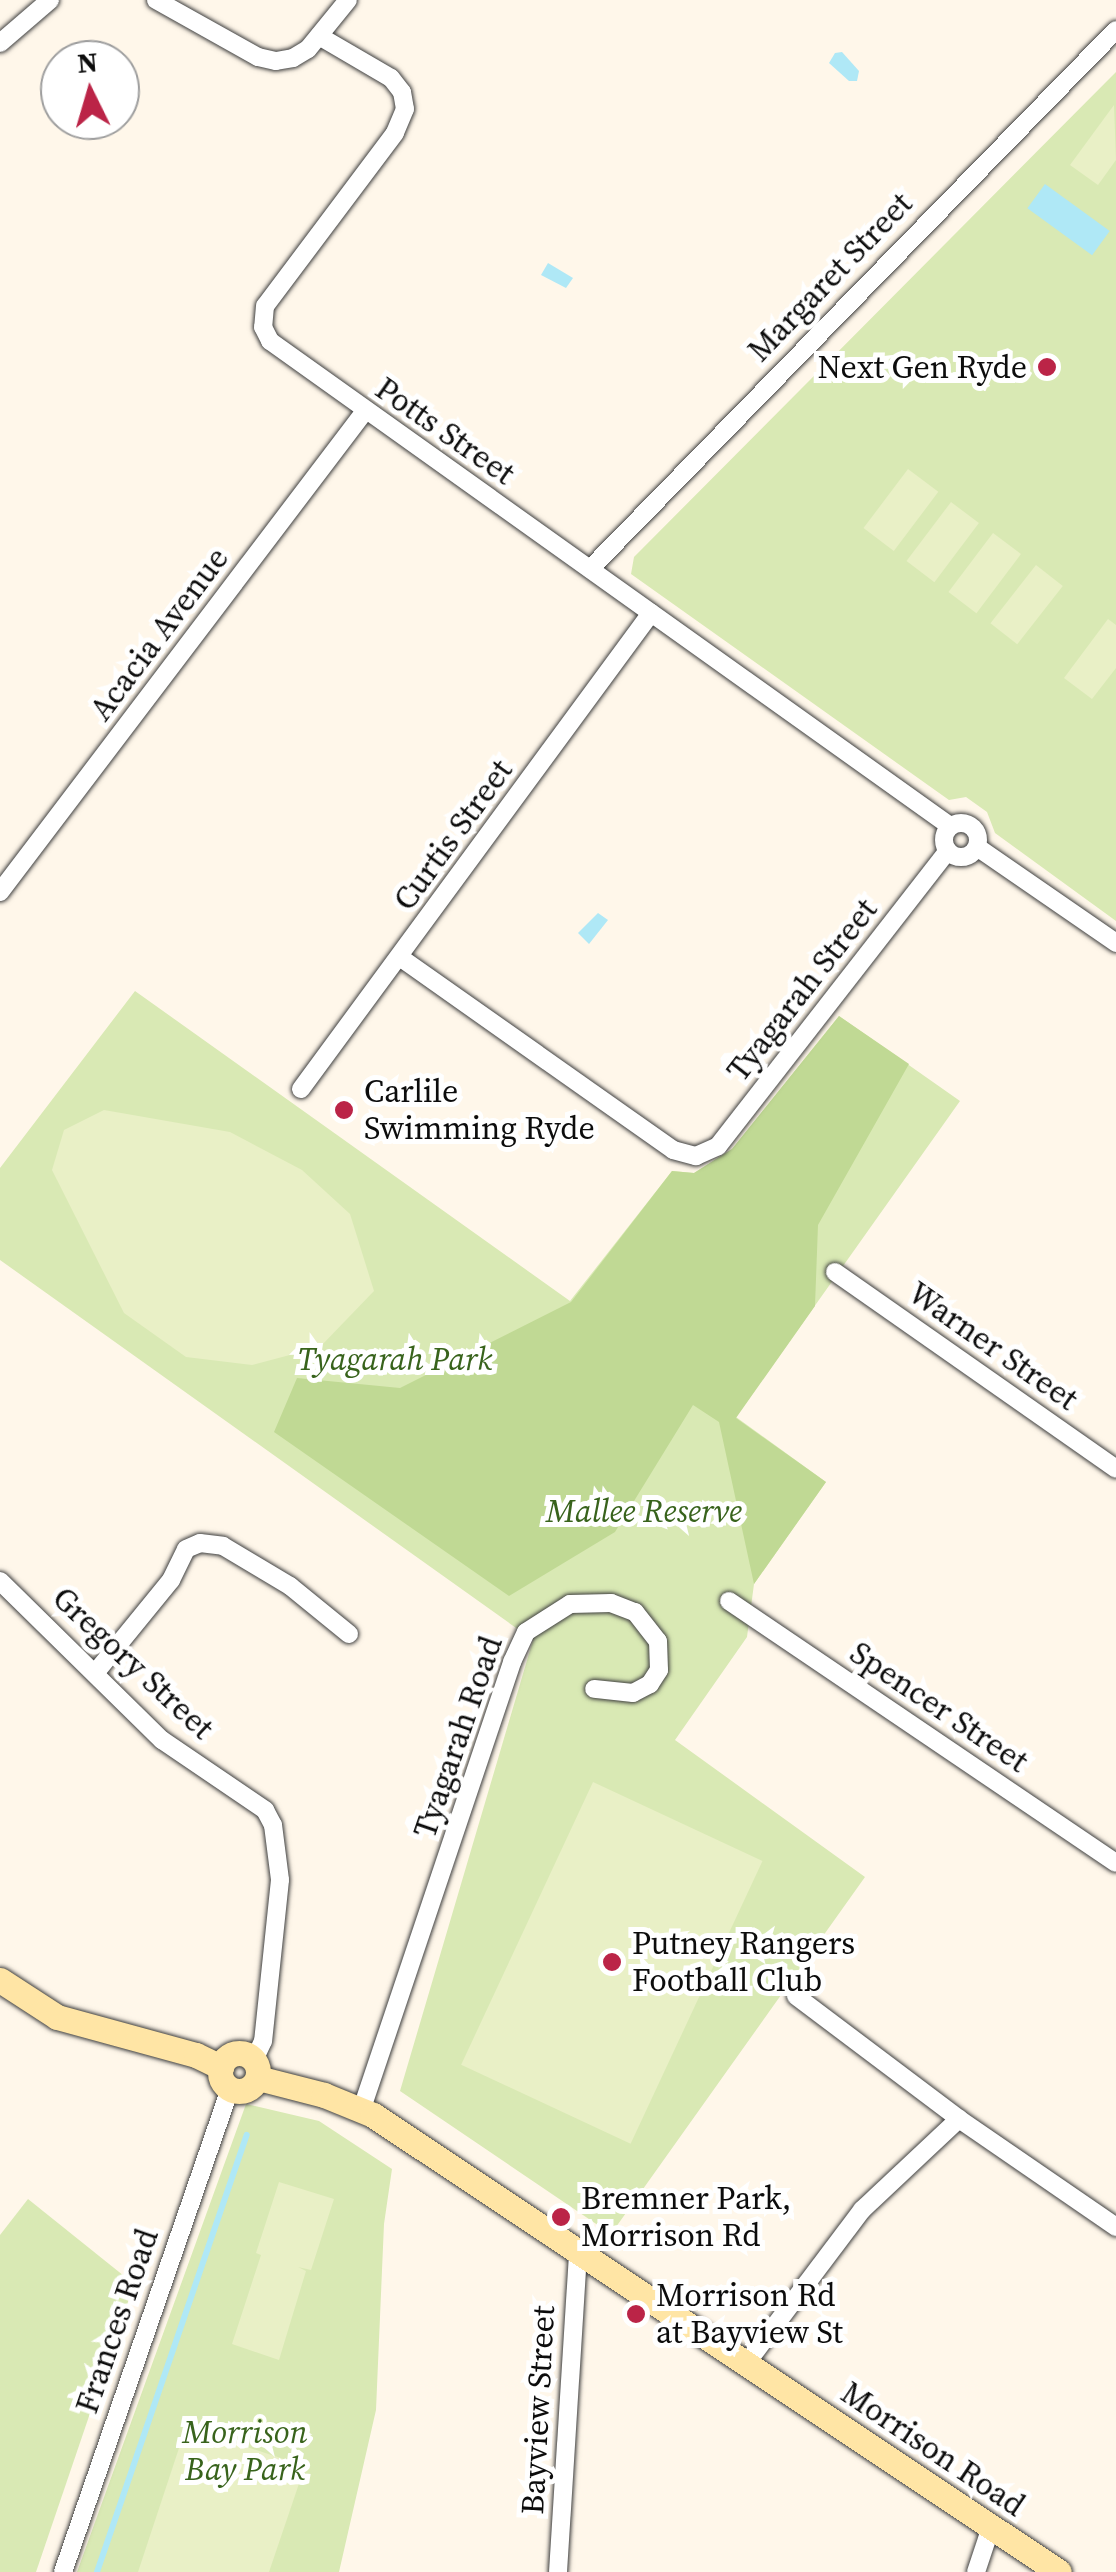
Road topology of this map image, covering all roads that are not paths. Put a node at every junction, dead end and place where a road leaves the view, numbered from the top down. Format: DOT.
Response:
graph roads {
  1 [pos="50,0"];
  2 [pos="156,0"];
  3 [pos="348,0"];
  4 [pos="1116,30"];
  5 [pos="319,36"];
  6 [pos="0,44"];
  7 [pos="365,411"];
  8 [pos="590,569"];
  9 [pos="651,613"];
  10 [pos="950,826"];
  11 [pos="977,847"];
  12 [pos="948,851"];
  13 [pos="0,892"];
  14 [pos="1116,943"];
  15 [pos="401,958"];
  16 [pos="301,1089"];
  17 [pos="835,1272"];
  18 [pos="1116,1469"];
  19 [pos="0,1580"];
  20 [pos="729,1601"];
  21 [pos="349,1634"];
  22 [pos="96,1672"];
  23 [pos="594,1689"];
  24 [pos="1116,1862"];
  25 [pos="0,1980"];
  26 [pos="796,1996"];
  27 [pos="256,2069"];
  28 [pos="226,2078"];
  29 [pos="362,2108"];
  30 [pos="959,2119"];
  31 [pos="1116,2227"];
  32 [pos="578,2252"];
  33 [pos="746,2364"];
  34 [pos="991,2527"];
  35 [pos="63,2572"];
  36 [pos="558,2572"];
  37 [pos="976,2572"];
  38 [pos="1058,2572"];
  1 -- 6 [label="street"];
  2 -- 5 [label="street"];
  3 -- 5 [label="street"];
  4 -- 8 [label="street, Margaret Street"];
  5 -- 7 [label="street, Potts Street"];
  7 -- 8 [label="street, Potts Street"];
  7 -- 13 [label="street, Acacia Avenue"];
  8 -- 9 [label="street, Potts Street"];
  9 -- 10 [label="street, Potts Street"];
  9 -- 15 [label="street, Curtis Street"];
  10 -- 11 [label="street"];
  10 -- 12 [label="street"];
  11 -- 12 [label="street"];
  11 -- 14 [label="street"];
  12 -- 15 [label="street, Tyagarah Street"];
  15 -- 16 [label="street, Curtis Street"];
  17 -- 18 [label="street, Warner Street"];
  19 -- 22 [label="street, Gregory Street"];
  20 -- 24 [label="street, Spencer Street"];
  21 -- 22 [label="street"];
  22 -- 27 [label="street, Gregory Street"];
  23 -- 29 [label="street, Tyagarah Road"];
  25 -- 28 [label="street"];
  26 -- 30 [label="street"];
  27 -- 28 [label="street"];
  27 -- 29 [label="street, Morrison Road"];
  28 -- 35 [label="street, Frances Road"];
  29 -- 32 [label="street, Morrison Road"];
  30 -- 31 [label="street"];
  30 -- 33 [label="street"];
  32 -- 33 [label="street, Morrison Road"];
  32 -- 36 [label="street, Bayview Street"];
  33 -- 34 [label="street, Morrison Road"];
  34 -- 37 [label="street"];
  34 -- 38 [label="street, Morrison Road"];
}
